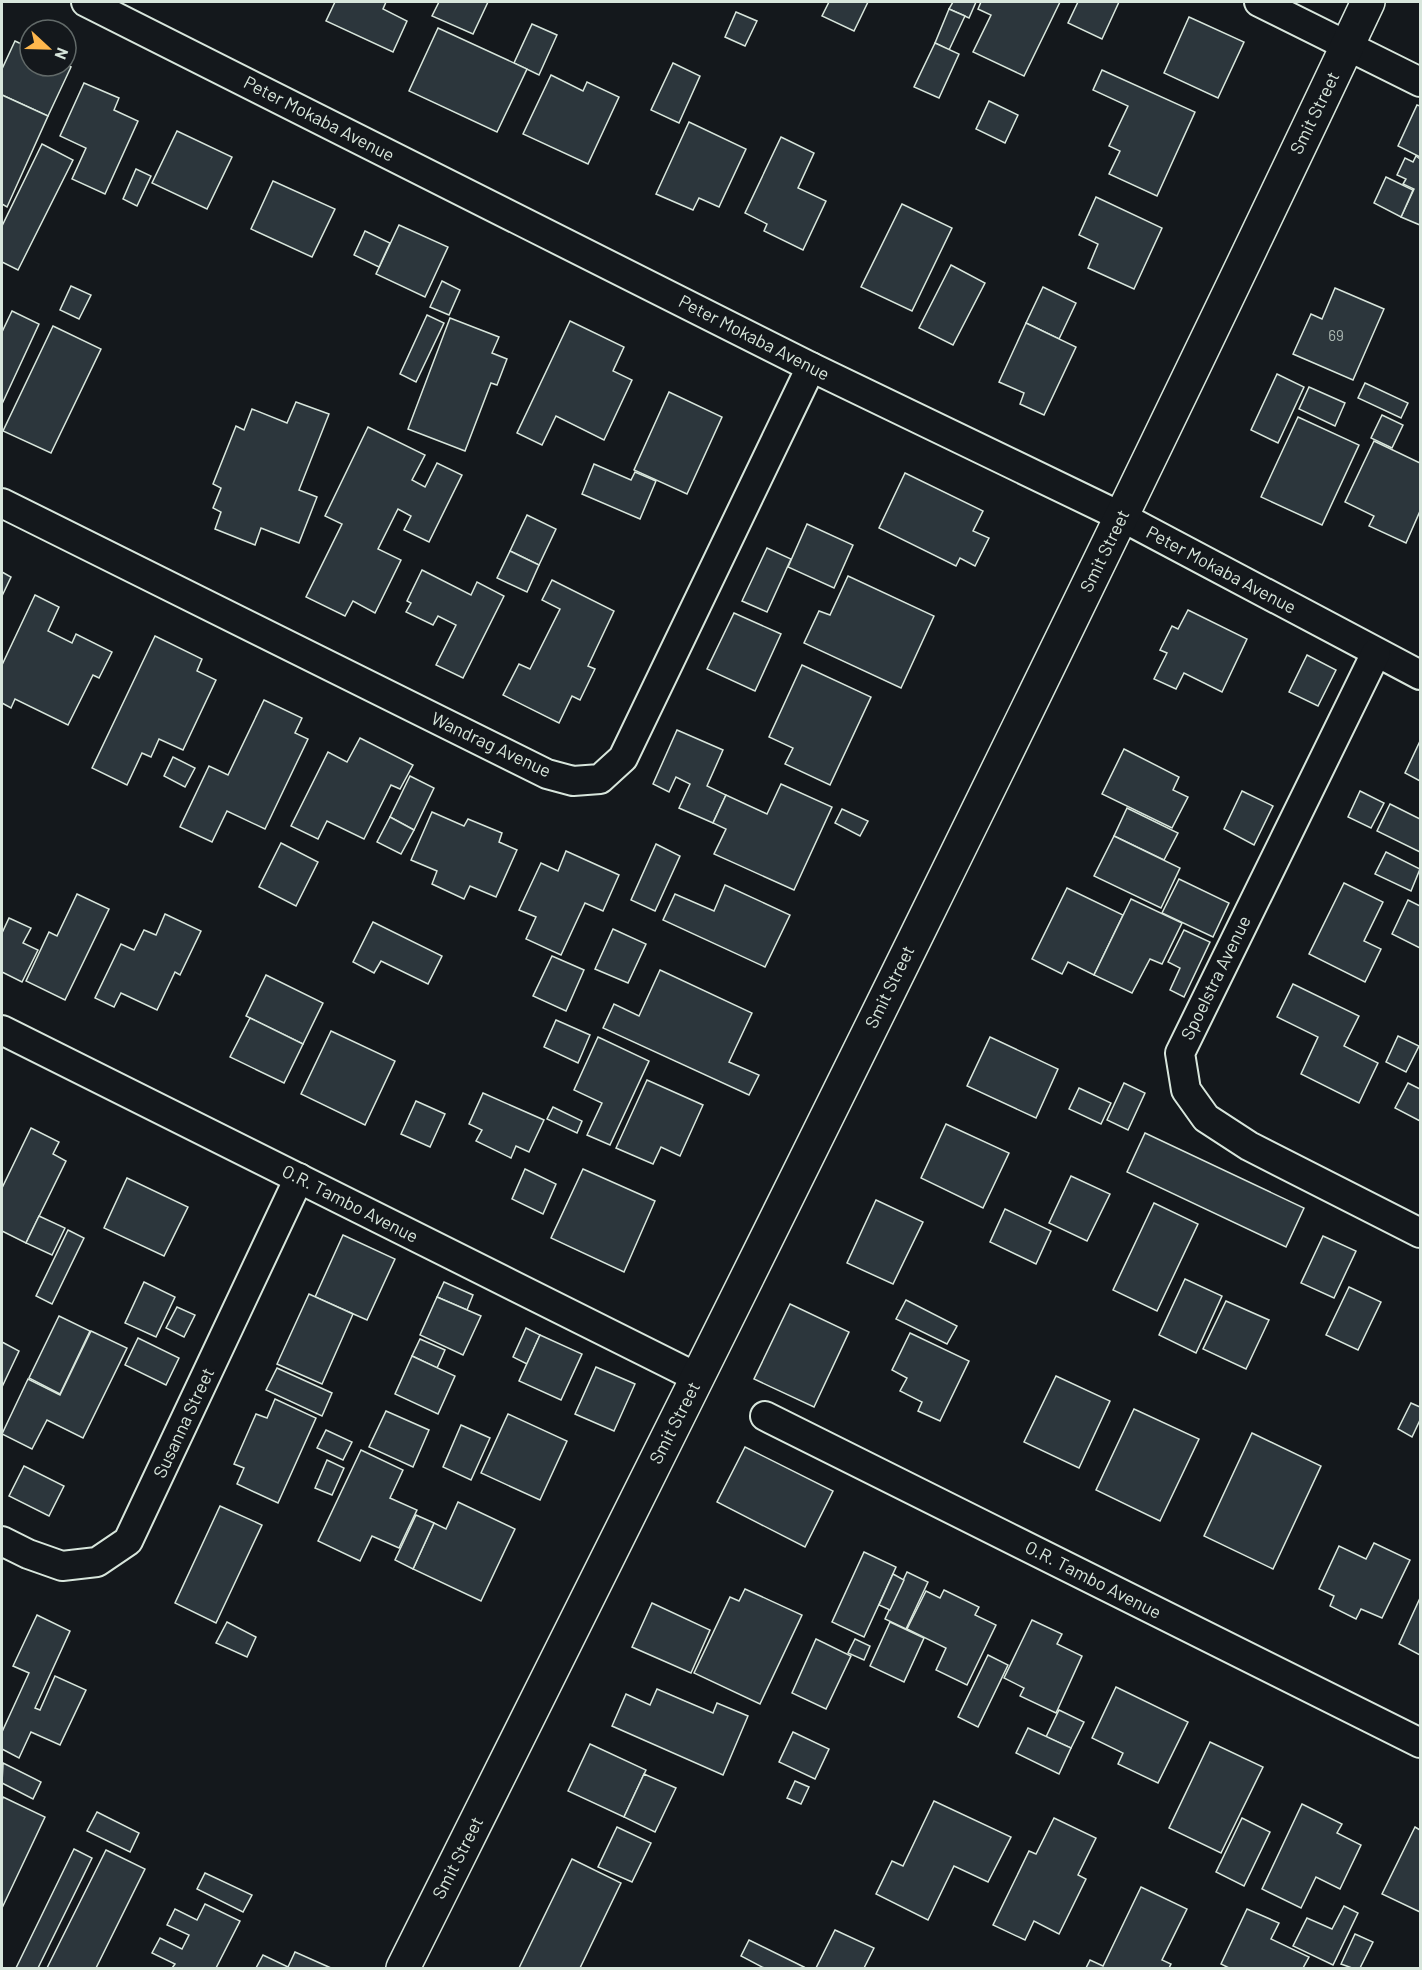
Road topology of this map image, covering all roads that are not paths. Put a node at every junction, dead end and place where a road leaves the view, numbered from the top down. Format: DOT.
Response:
graph roads {
  1 [pos="86,2"];
  2 [pos="1259,2"];
  3 [pos="1368,2"];
  4 [pos="1347,45"];
  5 [pos="1420,82"];
  6 [pos="810,367"];
  7 [pos="2,503"];
  8 [pos="1122,517"];
  9 [pos="1376,653"];
  10 [pos="1420,675"];
  11 [pos="2,1029"];
  12 [pos="299,1178"];
  13 [pos="1420,1233"];
  14 [pos="698,1378"];
  15 [pos="765,1416"];
  16 [pos="2,1541"];
  17 [pos="1420,1743"];
  18 [pos="403,1968"];
  1 -- 6 [label="street, Peter Mokaba Avenue"];
  2 -- 4 [label="street"];
  3 -- 4 [label="street, Smit Street"];
  4 -- 5 [label="street"];
  4 -- 8 [label="street, Smit Street"];
  6 -- 7 [label="street, Wandrag Avenue"];
  6 -- 8 [label="street, Peter Mokaba Avenue"];
  8 -- 9 [label="street, Peter Mokaba Avenue"];
  8 -- 14 [label="street, Smit Street"];
  9 -- 10 [label="street, Peter Mokaba Avenue"];
  9 -- 13 [label="street, Spoelstra Avenue"];
  11 -- 12 [label="street, O.R. Tambo Avenue"];
  12 -- 14 [label="street, O.R. Tambo Avenue"];
  12 -- 16 [label="street, Susanna Street"];
  14 -- 18 [label="street, Smit Street"];
  15 -- 17 [label="street, O.R. Tambo Avenue"];
}
